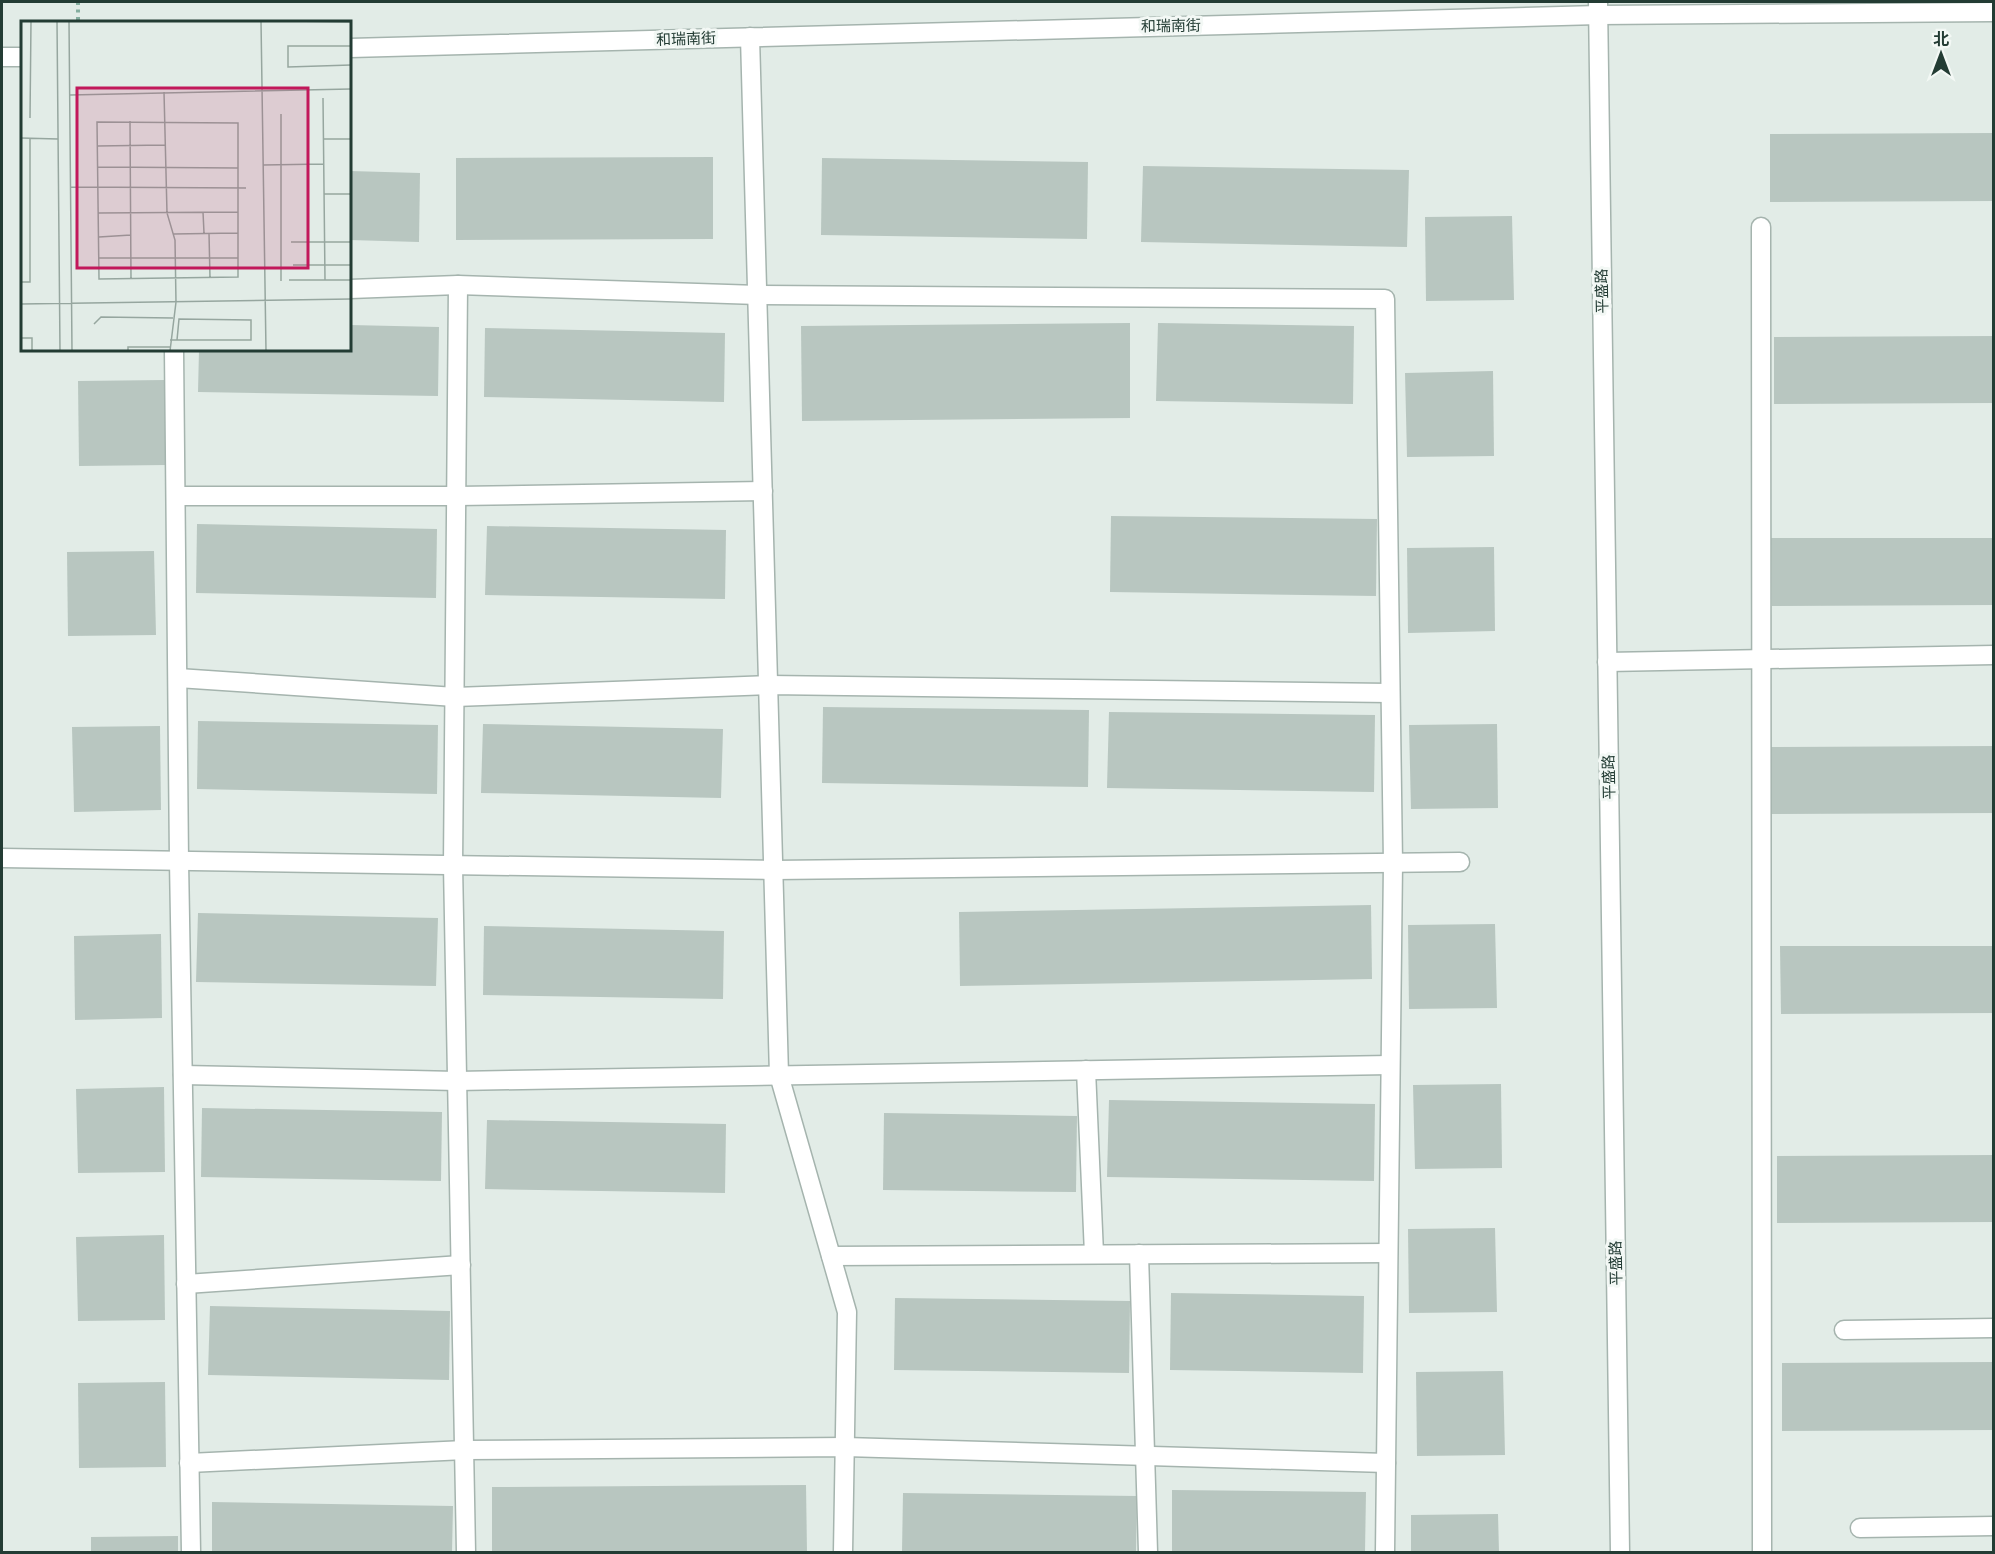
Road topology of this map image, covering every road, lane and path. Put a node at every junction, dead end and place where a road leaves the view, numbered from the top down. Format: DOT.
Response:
graph roads {
  1 [pos="78,2"];
  2 [pos="1598,8"];
  3 [pos="1994,12"];
  4 [pos="78,21"];
  5 [pos="750,37"];
  6 [pos="351,48"];
  7 [pos="2,57"];
  8 [pos="21,57"];
  9 [pos="1761,227"];
  10 [pos="458,285"];
  11 [pos="351,290"];
  12 [pos="758,296"];
  13 [pos="174,351"];
  14 [pos="763,491"];
  15 [pos="176,496"];
  16 [pos="456,496"];
  17 [pos="1994,655"];
  18 [pos="1762,660"];
  19 [pos="1607,662"];
  20 [pos="178,678"];
  21 [pos="769,685"];
  22 [pos="1390,693"];
  23 [pos="454,696"];
  24 [pos="2,858"];
  25 [pos="179,861"];
  26 [pos="1460,862"];
  27 [pos="1393,864"];
  28 [pos="453,865"];
  29 [pos="774,870"];
  30 [pos="1390,1065"];
  31 [pos="1086,1070"];
  32 [pos="183,1075"];
  33 [pos="779,1075"];
  34 [pos="458,1081"];
  35 [pos="1388,1252"];
  36 [pos="1094,1254"];
  37 [pos="1139,1254"];
  38 [pos="831,1256"];
  39 [pos="461,1265"];
  40 [pos="186,1284"];
  41 [pos="1994,1328"];
  42 [pos="1844,1330"];
  43 [pos="845,1447"];
  44 [pos="465,1450"];
  45 [pos="1145,1456"];
  46 [pos="189,1463"];
  47 [pos="1386,1463"];
  48 [pos="1994,1526"];
  49 [pos="1860,1528"];
  50 [pos="191,1552"];
  51 [pos="466,1552"];
  52 [pos="843,1552"];
  53 [pos="1148,1552"];
  54 [pos="1385,1552"];
  55 [pos="1620,1552"];
  56 [pos="1762,1552"];
  1 -- 4 [label="path"];
  2 -- 3 [label="street, 和瑞南街"];
  2 -- 5 [label="street, 和瑞南街"];
  2 -- 19 [label="street, 平盛路"];
  5 -- 6 [label="street, 和瑞南街"];
  5 -- 12 [label="street"];
  7 -- 8 [label="street"];
  9 -- 18 [label="street"];
  10 -- 11 [label="street"];
  10 -- 12 [label="street"];
  10 -- 16 [label="street"];
  12 -- 14 [label="street"];
  12 -- 22 [label="street"];
  13 -- 15 [label="street"];
  14 -- 16 [label="street"];
  14 -- 21 [label="street"];
  15 -- 16 [label="street"];
  15 -- 20 [label="street"];
  16 -- 23 [label="street"];
  17 -- 18 [label="street"];
  18 -- 19 [label="street"];
  18 -- 56 [label="street"];
  19 -- 55 [label="street, 平盛路"];
  20 -- 23 [label="street"];
  20 -- 25 [label="street"];
  21 -- 22 [label="street"];
  21 -- 23 [label="street"];
  21 -- 29 [label="street"];
  22 -- 27 [label="street"];
  23 -- 28 [label="street"];
  24 -- 25 [label="street"];
  25 -- 28 [label="street"];
  25 -- 32 [label="street"];
  26 -- 27 [label="street"];
  27 -- 29 [label="street"];
  27 -- 30 [label="street"];
  28 -- 29 [label="street"];
  28 -- 34 [label="street"];
  29 -- 33 [label="street"];
  30 -- 31 [label="street"];
  30 -- 35 [label="street"];
  31 -- 33 [label="street"];
  31 -- 36 [label="street"];
  32 -- 34 [label="street"];
  32 -- 40 [label="street"];
  33 -- 34 [label="street"];
  33 -- 38 [label="street"];
  34 -- 39 [label="street"];
  35 -- 37 [label="street"];
  35 -- 47 [label="street"];
  36 -- 37 [label="street"];
  36 -- 38 [label="street"];
  37 -- 45 [label="street"];
  38 -- 43 [label="street"];
  39 -- 40 [label="street"];
  39 -- 44 [label="street"];
  40 -- 46 [label="street"];
  41 -- 42 [label="street"];
  43 -- 44 [label="street"];
  43 -- 45 [label="street"];
  43 -- 52 [label="street"];
  44 -- 46 [label="street"];
  44 -- 51 [label="street"];
  45 -- 47 [label="street"];
  45 -- 53 [label="street"];
  46 -- 50 [label="street"];
  47 -- 54 [label="street"];
  48 -- 49 [label="street"];
}
